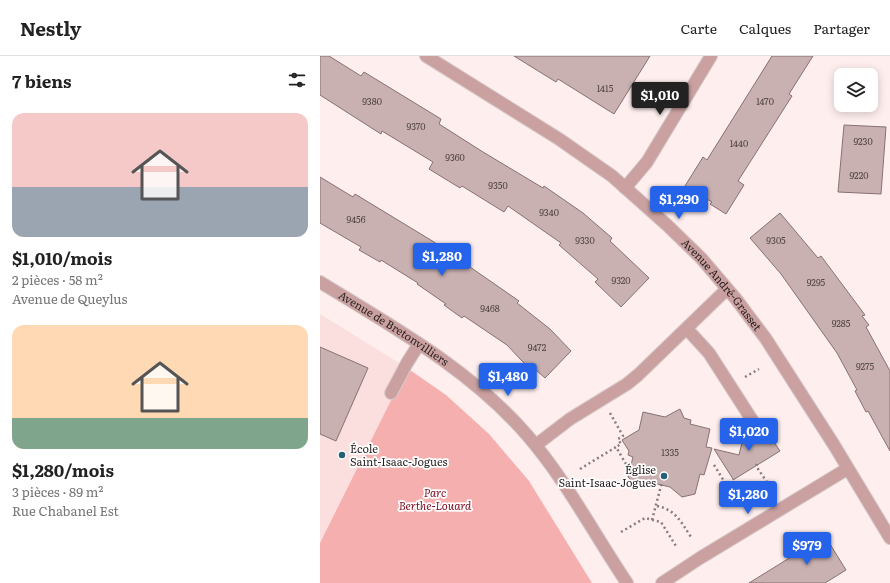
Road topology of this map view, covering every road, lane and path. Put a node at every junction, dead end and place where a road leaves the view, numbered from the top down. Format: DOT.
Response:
graph roads {
  1 [pos="426,56"];
  2 [pos="710,56"];
  3 [pos="626,188"];
  4 [pos="320,282"];
  5 [pos="728,289"];
  6 [pos="687,329"];
  7 [pos="419,344"];
  8 [pos="759,369"];
  9 [pos="741,379"];
  10 [pos="392,393"];
  11 [pos="754,423"];
  12 [pos="617,425"];
  13 [pos="536,445"];
  14 [pos="616,447"];
  15 [pos="757,464"];
  16 [pos="714,465"];
  17 [pos="630,466"];
  18 [pos="580,469"];
  19 [pos="847,469"];
  20 [pos="662,482"];
  21 [pos="771,488"];
  22 [pos="656,506"];
  23 [pos="740,507"];
  24 [pos="652,520"];
  25 [pos="621,532"];
  26 [pos="691,537"];
  27 [pos="890,538"];
  28 [pos="676,546"];
  29 [pos="627,583"];
  30 [pos="662,583"];
  1 -- 3 [label="street, Avenue André-Grasset"];
  2 -- 3 [label="street"];
  3 -- 5 [label="street, Avenue André-Grasset"];
  4 -- 7 [label="street, Avenue de Bretonvilliers"];
  5 -- 6 [label="street"];
  5 -- 19 [label="street, Avenue André-Grasset"];
  6 -- 11 [label="street"];
  6 -- 13 [label="street"];
  7 -- 10 [label="street"];
  7 -- 13 [label="street, Avenue de Bretonvilliers"];
  8 -- 9 [label="path"];
  12 -- 14 [label="path"];
  13 -- 29 [label="street, Avenue de Bretonvilliers"];
  14 -- 17 [label="path"];
  14 -- 18 [label="path"];
  15 -- 21 [label="path"];
  16 -- 23 [label="path"];
  19 -- 27 [label="street, Avenue André-Grasset"];
  19 -- 30 [label="street"];
  20 -- 22 [label="path"];
  22 -- 24 [label="path"];
  22 -- 26 [label="path"];
  24 -- 25 [label="path"];
  24 -- 28 [label="path"];
}
